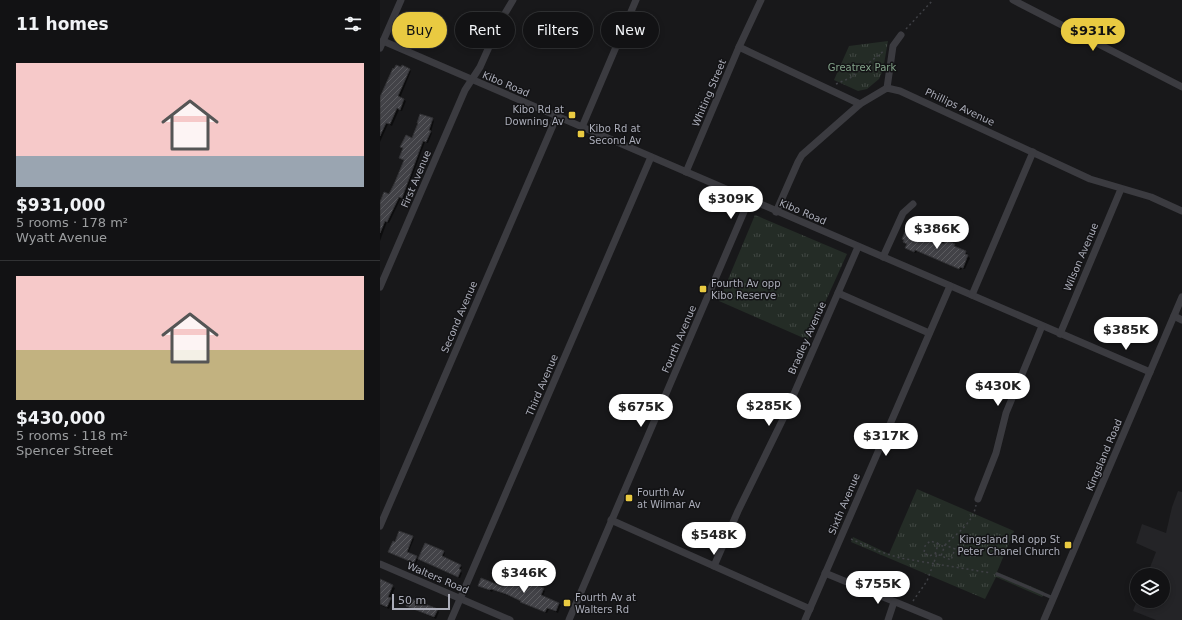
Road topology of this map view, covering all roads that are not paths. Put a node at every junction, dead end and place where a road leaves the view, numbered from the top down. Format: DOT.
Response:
graph roads {
  1 [pos="401,0"];
  2 [pos="513,0"];
  3 [pos="636,0"];
  4 [pos="761,0"];
  5 [pos="1013,0"];
  6 [pos="900,35"];
  7 [pos="382,45"];
  8 [pos="739,47"];
  9 [pos="472,80"];
  10 [pos="1182,87"];
  11 [pos="887,88"];
  12 [pos="860,104"];
  13 [pos="557,116"];
  14 [pos="582,127"];
  15 [pos="1033,152"];
  16 [pos="651,157"];
  17 [pos="686,172"];
  18 [pos="1121,189"];
  19 [pos="749,200"];
  20 [pos="913,204"];
  21 [pos="1182,211"];
  22 [pos="776,212"];
  23 [pos="858,247"];
  24 [pos="883,257"];
  25 [pos="950,286"];
  26 [pos="380,287"];
  27 [pos="838,293"];
  28 [pos="972,295"];
  29 [pos="1182,297"];
  30 [pos="1174,316"];
  31 [pos="1182,320"];
  32 [pos="1042,326"];
  33 [pos="929,333"];
  34 [pos="1060,334"];
  35 [pos="1150,372"];
  36 [pos="978,499"];
  37 [pos="611,520"];
  38 [pos="380,526"];
  39 [pos="380,564"];
  40 [pos="714,566"];
  41 [pos="825,573"];
  42 [pos="997,574"];
  43 [pos="1054,598"];
  44 [pos="460,599"];
  45 [pos="894,602"];
  46 [pos="810,608"];
  47 [pos="568,619"];
  48 [pos="451,620"];
  49 [pos="510,620"];
  50 [pos="805,620"];
  51 [pos="888,620"];
  52 [pos="939,620"];
  53 [pos="1044,620"];
  1 -- 7 [label="street"];
  2 -- 9 [label="street, First Avenue"];
  3 -- 14 [label="street"];
  4 -- 8 [label="street, Whiting Street"];
  5 -- 10 [label="street"];
  6 -- 11 [label="street"];
  7 -- 9 [label="street, Kibo Road"];
  8 -- 12 [label="street"];
  8 -- 17 [label="street, Whiting Street"];
  9 -- 13 [label="street, Kibo Road"];
  9 -- 26 [label="street, First Avenue"];
  11 -- 12 [label="street"];
  11 -- 15 [label="street, Phillips Avenue"];
  12 -- 22 [label="street"];
  13 -- 14 [label="street, Kibo Road"];
  13 -- 38 [label="street, Second Avenue"];
  14 -- 16 [label="street, Kibo Road"];
  15 -- 18 [label="street, Phillips Avenue"];
  15 -- 28 [label="street"];
  16 -- 17 [label="street, Kibo Road"];
  16 -- 44 [label="street, Third Avenue"];
  17 -- 19 [label="street, Kibo Road"];
  18 -- 21 [label="street, Phillips Avenue"];
  18 -- 34 [label="street, Wilson Avenue"];
  19 -- 22 [label="street, Kibo Road"];
  19 -- 37 [label="street, Fourth Avenue"];
  20 -- 24 [label="street"];
  22 -- 23 [label="street, Kibo Road"];
  23 -- 24 [label="street, Kibo Road"];
  23 -- 27 [label="street, Bradley Avenue"];
  24 -- 25 [label="street, Kibo Road"];
  25 -- 28 [label="street, Kibo Road"];
  25 -- 33 [label="street, Sixth Avenue"];
  27 -- 33 [label="street, Bradley Avenue"];
  27 -- 40 [label="street, Bradley Avenue"];
  28 -- 32 [label="street, Kibo Road"];
  29 -- 30 [label="street, Kingsland Road"];
  30 -- 31 [label="street"];
  30 -- 35 [label="street, Kingsland Road"];
  32 -- 34 [label="street, Kibo Road"];
  32 -- 36 [label="street"];
  33 -- 41 [label="street, Sixth Avenue"];
  34 -- 35 [label="street, Kibo Road"];
  35 -- 43 [label="street, Kingsland Road"];
  37 -- 40 [label="street"];
  37 -- 47 [label="street, Fourth Avenue"];
  39 -- 44 [label="street, Walters Road"];
  40 -- 46 [label="street"];
  41 -- 45 [label="street"];
  41 -- 46 [label="street, Sixth Avenue"];
  42 -- 43 [label="lane"];
  43 -- 53 [label="street, Kingsland Road"];
  44 -- 48 [label="street, Third Avenue"];
  44 -- 49 [label="street, Walters Road"];
  45 -- 51 [label="street"];
  45 -- 52 [label="street"];
  46 -- 50 [label="street, Sixth Avenue"];
}
